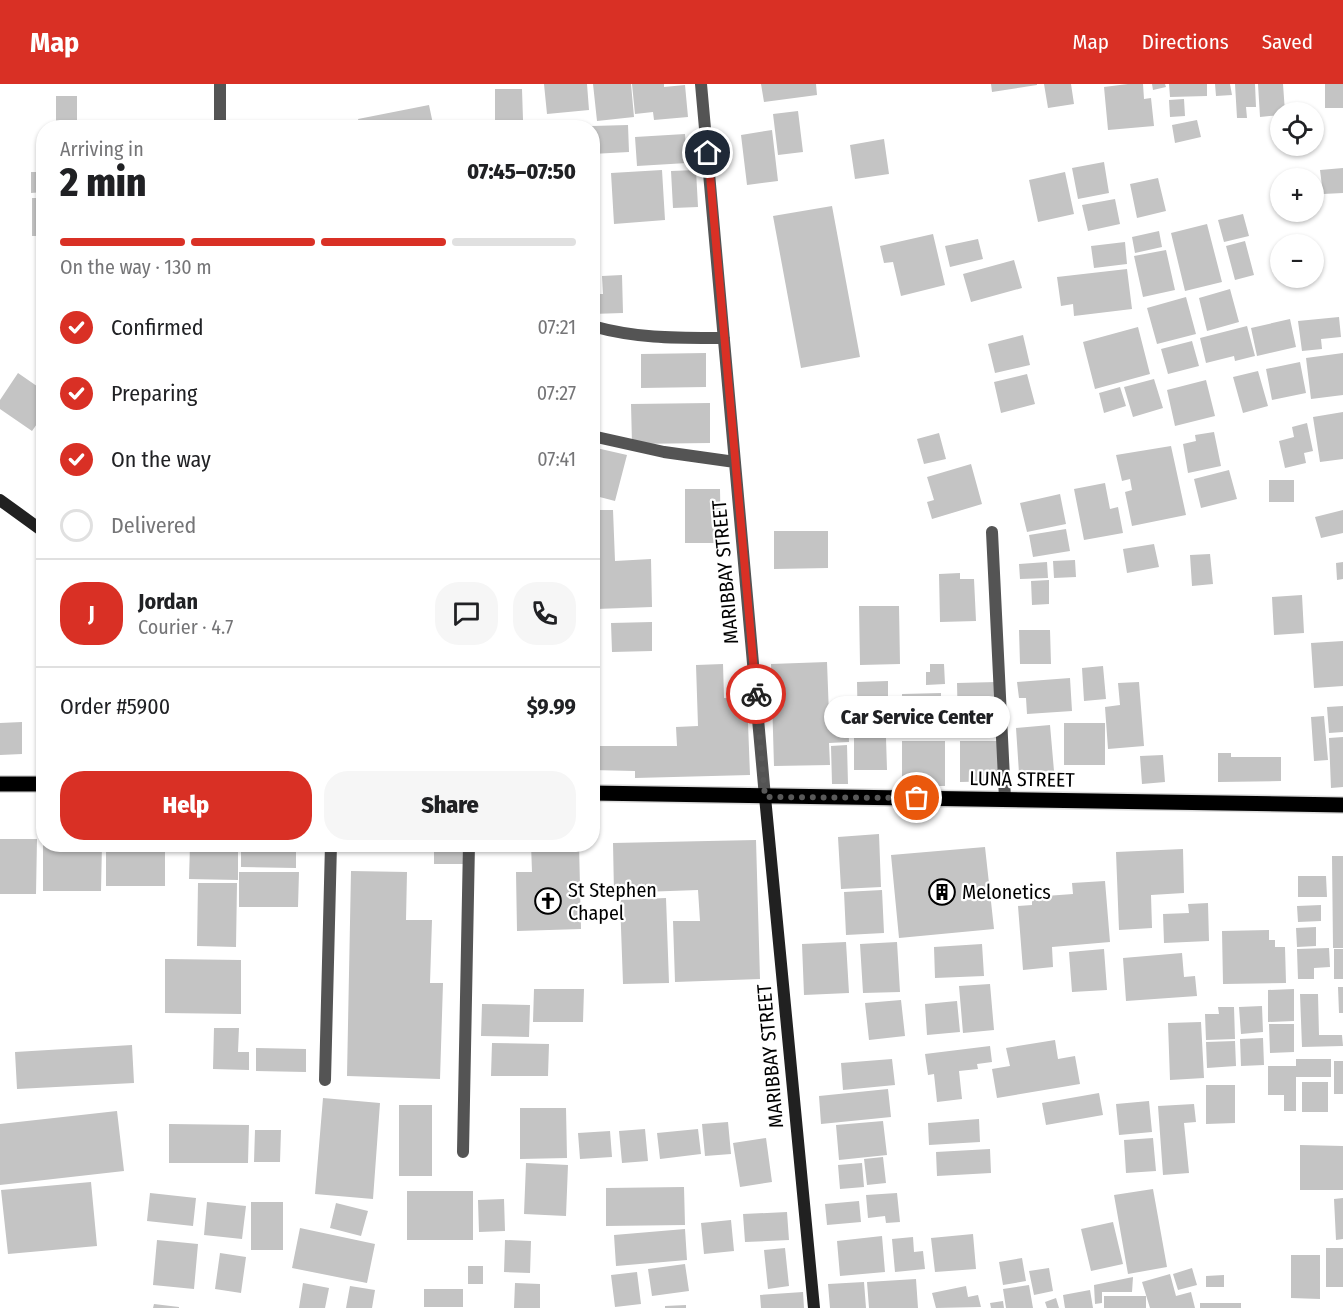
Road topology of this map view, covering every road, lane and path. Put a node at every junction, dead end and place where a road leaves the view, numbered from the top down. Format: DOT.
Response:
graph roads {
  1 [pos="220,84"];
  2 [pos="701,84"];
  3 [pos="220,120"];
  4 [pos="600,328"];
  5 [pos="724,338"];
  6 [pos="600,438"];
  7 [pos="735,462"];
  8 [pos="0,500"];
  9 [pos="36,526"];
  10 [pos="992,532"];
  11 [pos="0,784"];
  12 [pos="36,784"];
  13 [pos="600,794"];
  14 [pos="765,797"];
  15 [pos="1005,799"];
  16 [pos="1343,805"];
  17 [pos="331,852"];
  18 [pos="469,852"];
  19 [pos="325,1080"];
  20 [pos="463,1152"];
  21 [pos="814,1308"];
  1 -- 3 [label="street"];
  2 -- 5 [label="street, MARIBBAY STREET"];
  4 -- 5 [label="street"];
  5 -- 7 [label="street, MARIBBAY STREET"];
  6 -- 7 [label="street"];
  7 -- 14 [label="street, MARIBBAY STREET"];
  8 -- 9 [label="street"];
  10 -- 15 [label="street"];
  11 -- 12 [label="main road"];
  13 -- 14 [label="main road, LUNA STREET"];
  14 -- 15 [label="main road, LUNA STREET"];
  14 -- 21 [label="street, MARIBBAY STREET"];
  15 -- 16 [label="main road, LUNA STREET"];
  17 -- 19 [label="street"];
  18 -- 20 [label="street"];
}
